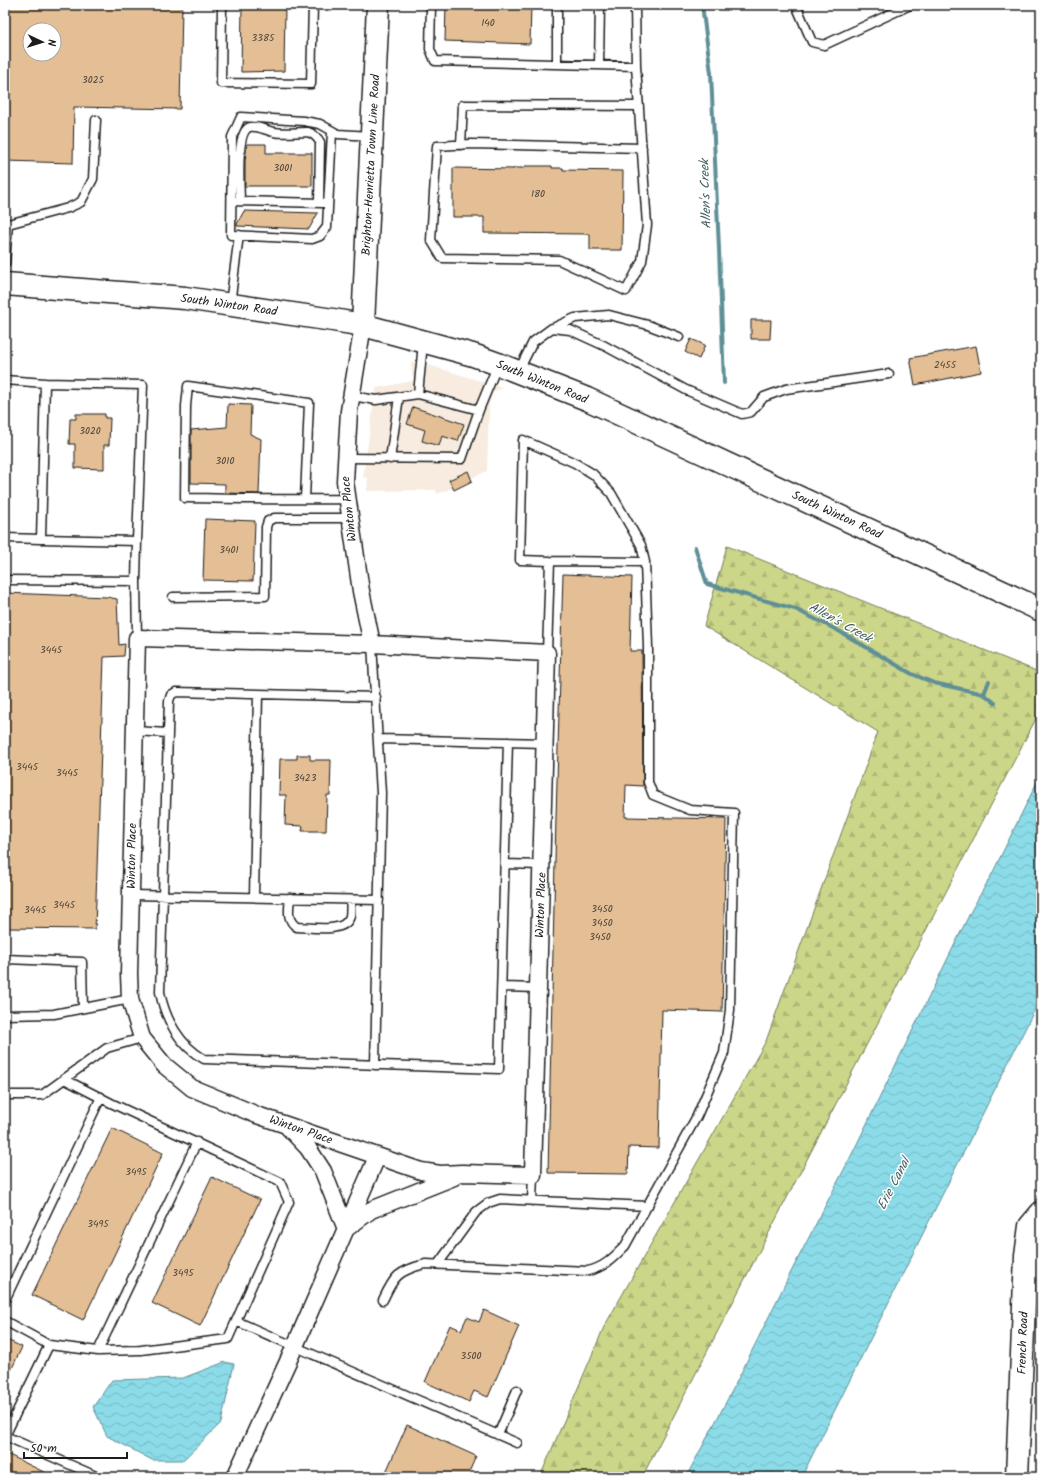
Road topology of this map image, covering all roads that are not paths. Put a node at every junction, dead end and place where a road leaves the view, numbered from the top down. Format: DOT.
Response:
graph roads {
  1 [pos="222,5"];
  2 [pos="313,5"];
  3 [pos="378,5"];
  4 [pos="431,5"];
  5 [pos="557,5"];
  6 [pos="600,5"];
  7 [pos="635,5"];
  8 [pos="796,5"];
  9 [pos="910,5"];
  10 [pos="556,64"];
  11 [pos="599,65"];
  12 [pos="636,66"];
  13 [pos="639,106"];
  14 [pos="96,120"];
  15 [pos="332,132"];
  16 [pos="372,136"];
  17 [pos="461,145"];
  18 [pos="642,148"];
  19 [pos="236,201"];
  20 [pos="319,203"];
  21 [pos="328,203"];
  22 [pos="6,223"];
  23 [pos="239,235"];
  24 [pos="5,264"];
  25 [pos="5,284"];
  26 [pos="230,305"];
  27 [pos="363,325"];
  28 [pos="552,328"];
  29 [pos="679,337"];
  30 [pos="423,341"];
  31 [pos="498,364"];
  32 [pos="518,372"];
  33 [pos="889,374"];
  34 [pos="5,380"];
  35 [pos="45,382"];
  36 [pos="418,394"];
  37 [pos="352,396"];
  38 [pos="398,397"];
  39 [pos="479,410"];
  40 [pos="346,458"];
  41 [pos="390,458"];
  42 [pos="347,499"];
  43 [pos="305,500"];
  44 [pos="350,518"];
  45 [pos="5,538"];
  46 [pos="41,539"];
  47 [pos="137,541"];
  48 [pos="550,561"];
  49 [pos="645,562"];
  50 [pos="5,580"];
  51 [pos="136,581"];
  52 [pos="173,597"];
  53 [pos="1041,610"];
  54 [pos="137,638"];
  55 [pos="372,644"];
  56 [pos="547,653"];
  57 [pos="258,694"];
  58 [pos="376,697"];
  59 [pos="135,732"];
  60 [pos="167,733"];
  61 [pos="378,739"];
  62 [pos="508,742"];
  63 [pos="545,743"];
  64 [pos="505,864"];
  65 [pos="542,865"];
  66 [pos="131,895"];
  67 [pos="162,895"];
  68 [pos="254,898"];
  69 [pos="290,898"];
  70 [pos="350,900"];
  71 [pos="379,900"];
  72 [pos="5,959"];
  73 [pos="502,987"];
  74 [pos="538,988"];
  75 [pos="130,999"];
  76 [pos="83,1008"];
  77 [pos="5,1015"];
  78 [pos="142,1038"];
  79 [pos="375,1065"];
  80 [pos="64,1079"];
  81 [pos="5,1095"];
  82 [pos="101,1097"];
  83 [pos="287,1126"];
  84 [pos="196,1142"];
  85 [pos="378,1157"];
  86 [pos="462,1173"];
  87 [pos="533,1175"];
  88 [pos="532,1201"];
  89 [pos="648,1206"];
  90 [pos="1041,1213"];
  91 [pos="346,1229"];
  92 [pos="438,1264"];
  93 [pos="5,1300"];
  94 [pos="383,1300"];
  95 [pos="5,1321"];
  96 [pos="236,1321"];
  97 [pos="50,1345"];
  98 [pos="295,1346"];
  99 [pos="98,1350"];
  100 [pos="517,1390"];
  101 [pos="498,1435"];
  102 [pos="517,1443"];
  103 [pos="98,1477"];
  104 [pos="236,1477"];
  105 [pos="1017,1477"];
  1 -- 2 [label="lane"];
  3 -- 16 [label="main road, Brighton-Henrietta Town Line Road"];
  4 -- 10 [label="lane"];
  5 -- 10 [label="lane"];
  6 -- 11 [label="lane"];
  7 -- 12 [label="lane"];
  8 -- 9 [label="lane"];
  10 -- 11 [label="lane"];
  11 -- 12 [label="lane"];
  12 -- 13 [label="lane"];
  13 -- 17 [label="lane"];
  13 -- 18 [label="lane"];
  14 -- 22 [label="lane"];
  15 -- 16 [label="lane"];
  15 -- 19 [label="lane"];
  15 -- 21 [label="lane"];
  16 -- 27 [label="main road, Brighton-Henrietta Town Line Road"];
  17 -- 18 [label="lane"];
  17 -- 18 [label="lane"];
  19 -- 20 [label="lane"];
  19 -- 20 [label="lane"];
  19 -- 23 [label="lane"];
  20 -- 21 [label="lane"];
  21 -- 23 [label="lane"];
  22 -- 24 [label="lane"];
  23 -- 26 [label="lane"];
  25 -- 26 [label="main road, South Winton Road"];
  26 -- 27 [label="main road, South Winton Road"];
  27 -- 30 [label="main road, South Winton Road"];
  27 -- 37 [label="street, Winton Place"];
  28 -- 29 [label="lane"];
  28 -- 32 [label="lane"];
  28 -- 33 [label="lane"];
  30 -- 31 [label="main road, South Winton Road"];
  30 -- 36 [label="lane"];
  31 -- 32 [label="main road, South Winton Road"];
  31 -- 39 [label="lane"];
  32 -- 53 [label="main road, South Winton Road"];
  34 -- 35 [label="lane"];
  35 -- 46 [label="lane"];
  35 -- 47 [label="lane"];
  36 -- 38 [label="lane"];
  36 -- 39 [label="lane"];
  37 -- 38 [label="lane"];
  37 -- 40 [label="street, Winton Place"];
  38 -- 41 [label="lane"];
  39 -- 41 [label="lane"];
  40 -- 41 [label="lane"];
  40 -- 42 [label="street, Winton Place"];
  42 -- 43 [label="lane"];
  42 -- 44 [label="street, Winton Place"];
  43 -- 43 [label="lane"];
  44 -- 52 [label="lane"];
  44 -- 55 [label="street, Winton Place"];
  45 -- 46 [label="lane"];
  46 -- 47 [label="lane"];
  47 -- 51 [label="lane"];
  48 -- 49 [label="lane"];
  48 -- 49 [label="lane"];
  48 -- 56 [label="lane"];
  49 -- 89 [label="lane"];
  50 -- 51 [label="lane"];
  51 -- 54 [label="lane"];
  54 -- 55 [label="street"];
  54 -- 59 [label="street, Winton Place"];
  55 -- 56 [label="street"];
  55 -- 58 [label="lane"];
  56 -- 63 [label="street, Winton Place"];
  57 -- 58 [label="lane"];
  57 -- 60 [label="lane"];
  57 -- 68 [label="lane"];
  58 -- 61 [label="lane"];
  59 -- 60 [label="lane"];
  59 -- 66 [label="street, Winton Place"];
  60 -- 67 [label="lane"];
  61 -- 62 [label="lane"];
  61 -- 71 [label="lane"];
  62 -- 63 [label="lane"];
  62 -- 64 [label="lane"];
  63 -- 65 [label="street, Winton Place"];
  64 -- 65 [label="lane"];
  64 -- 73 [label="lane"];
  65 -- 74 [label="street, Winton Place"];
  66 -- 67 [label="lane"];
  66 -- 75 [label="street, Winton Place"];
  67 -- 68 [label="lane"];
  67 -- 79 [label="lane"];
  68 -- 69 [label="lane"];
  69 -- 70 [label="lane"];
  69 -- 70 [label="lane"];
  70 -- 71 [label="lane"];
  71 -- 79 [label="lane"];
  72 -- 76 [label="lane"];
  73 -- 74 [label="lane"];
  73 -- 79 [label="lane"];
  74 -- 87 [label="street, Winton Place"];
  75 -- 76 [label="lane"];
  75 -- 78 [label="street, Winton Place"];
  76 -- 77 [label="lane"];
  78 -- 80 [label="lane"];
  78 -- 83 [label="street, Winton Place"];
  80 -- 81 [label="lane"];
  80 -- 82 [label="lane"];
  82 -- 84 [label="lane"];
  82 -- 93 [label="lane"];
  83 -- 85 [label="street, Winton Place"];
  83 -- 91 [label="street"];
  84 -- 96 [label="lane"];
  84 -- 99 [label="lane"];
  85 -- 86 [label="street, Winton Place"];
  85 -- 91 [label="street"];
  86 -- 87 [label="street, Winton Place"];
  86 -- 91 [label="street"];
  87 -- 88 [label="lane"];
  88 -- 89 [label="lane"];
  88 -- 92 [label="lane"];
  89 -- 92 [label="lane"];
  90 -- 105 [label="main road, French Road"];
  91 -- 98 [label="street"];
  92 -- 94 [label="lane"];
  95 -- 97 [label="lane"];
  96 -- 98 [label="lane"];
  96 -- 99 [label="lane"];
  97 -- 99 [label="lane"];
  97 -- 103 [label="lane"];
  98 -- 101 [label="lane"];
  98 -- 104 [label="street"];
  100 -- 101 [label="lane"];
  101 -- 102 [label="lane"];
}
